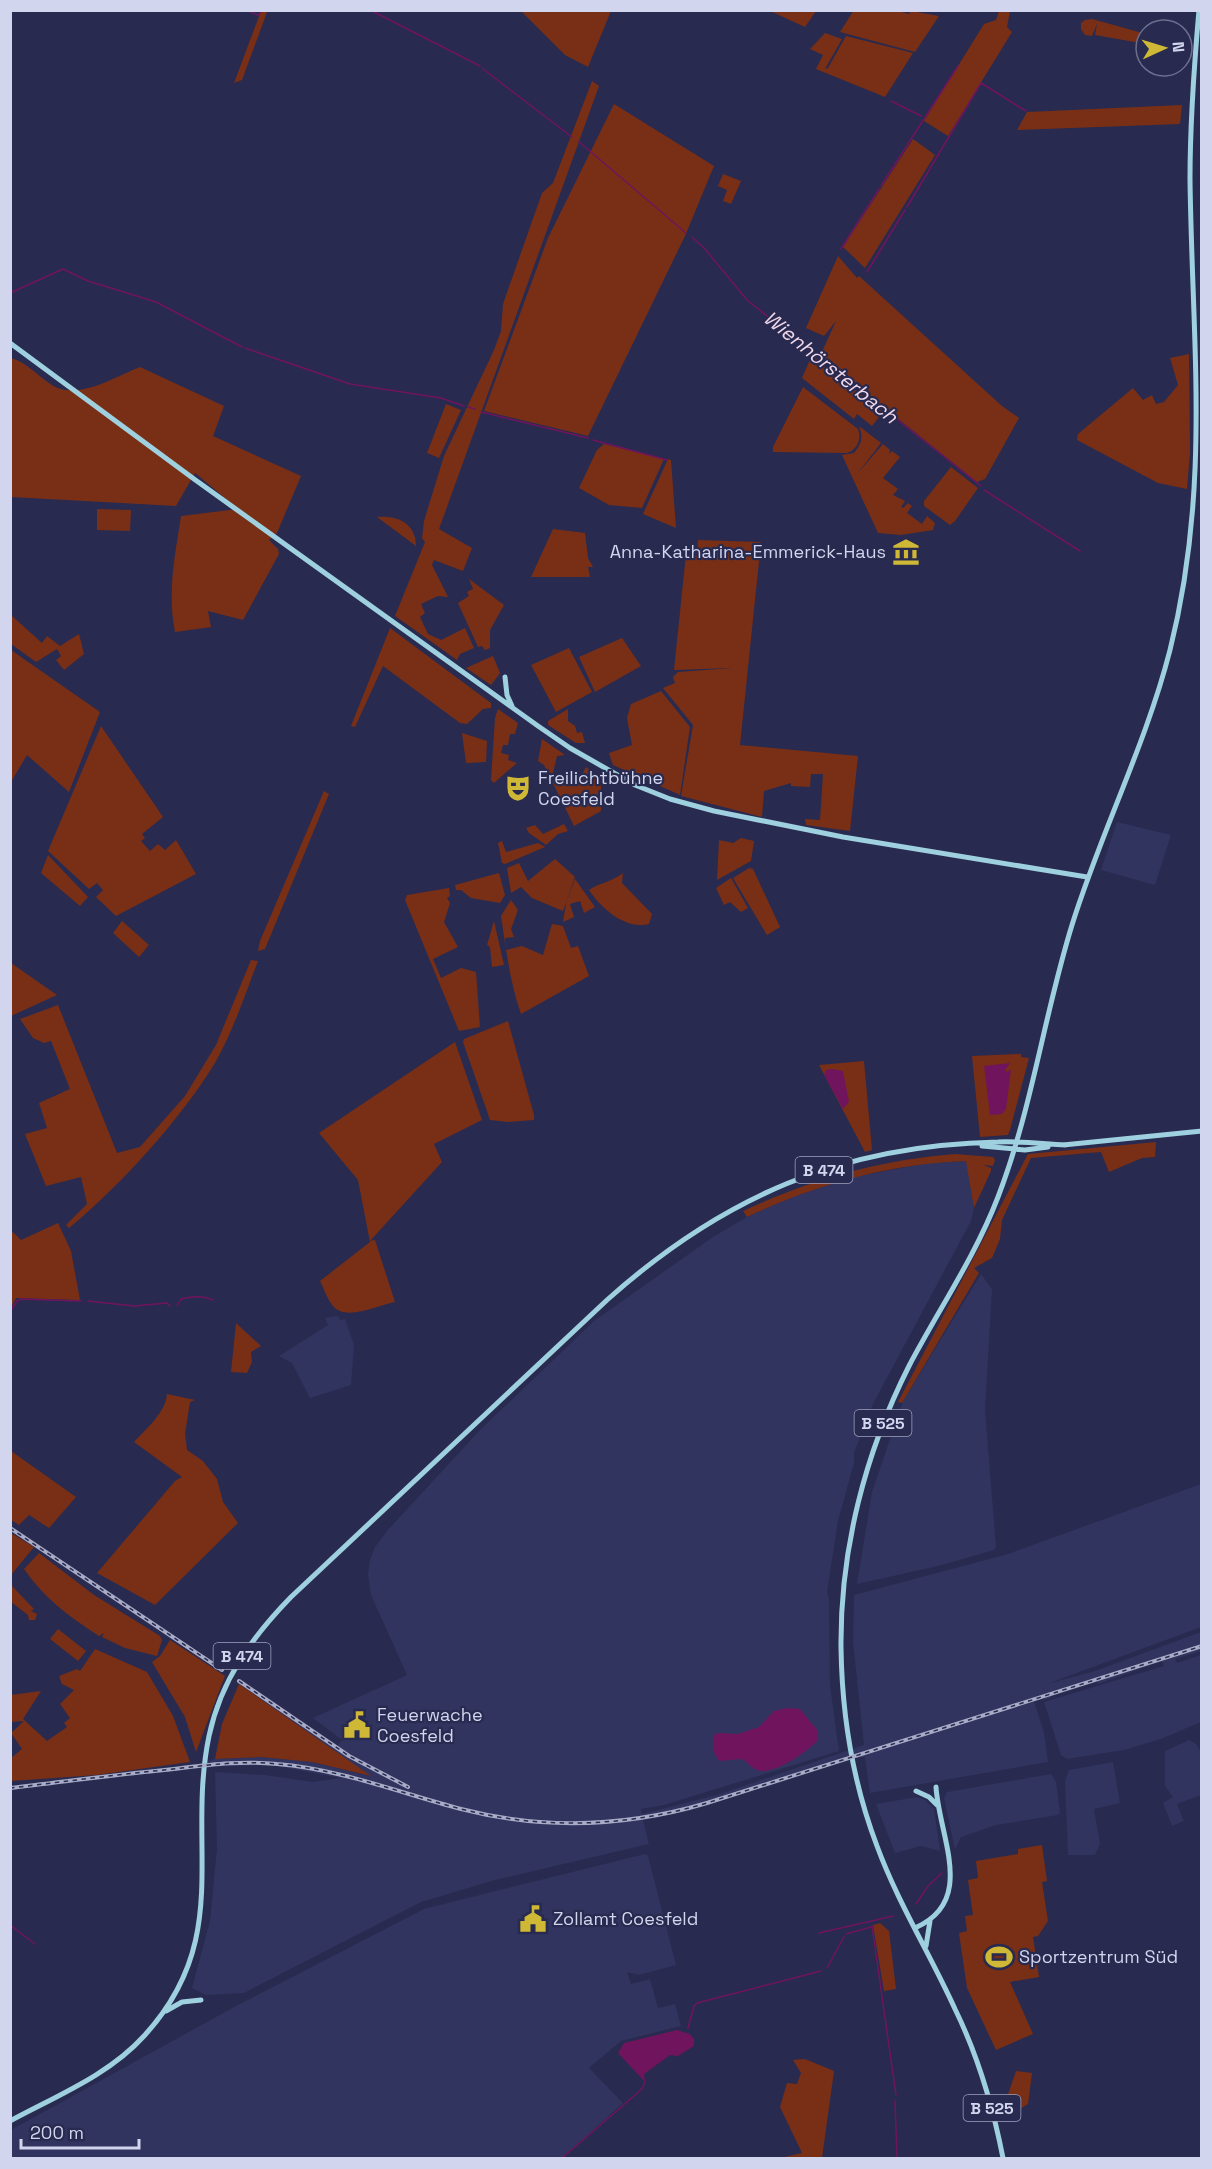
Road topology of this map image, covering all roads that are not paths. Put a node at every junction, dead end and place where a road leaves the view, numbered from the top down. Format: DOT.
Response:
graph roads {
  1 [pos="1199,10"];
  2 [pos="10,343"];
  3 [pos="505,677"];
  4 [pos="515,710"];
  5 [pos="1087,877"];
  6 [pos="1202,1131"];
  7 [pos="1016,1145"];
  8 [pos="936,1787"];
  9 [pos="916,1791"];
  10 [pos="939,1809"];
  11 [pos="930,1921"];
  12 [pos="915,1928"];
  13 [pos="927,1953"];
  14 [pos="201,2000"];
  15 [pos="162,2013"];
  16 [pos="10,2121"];
  17 [pos="1003,2158"];
  1 -- 5 [label="main road, B 525"];
  2 -- 4 [label="main road"];
  3 -- 4 [label="main road"];
  4 -- 5 [label="main road"];
  5 -- 7 [label="main road, B 525"];
  6 -- 7 [label="main road, B 474"];
  7 -- 12 [label="main road, B 525"];
  7 -- 15 [label="main road, B 474"];
  8 -- 10 [label="main road"];
  9 -- 10 [label="main road"];
  10 -- 11 [label="main road"];
  11 -- 12 [label="main road"];
  11 -- 13 [label="main road"];
  12 -- 13 [label="main road, B 525"];
  13 -- 17 [label="main road, B 525"];
  14 -- 15 [label="main road"];
  15 -- 16 [label="main road, B 474"];
}
